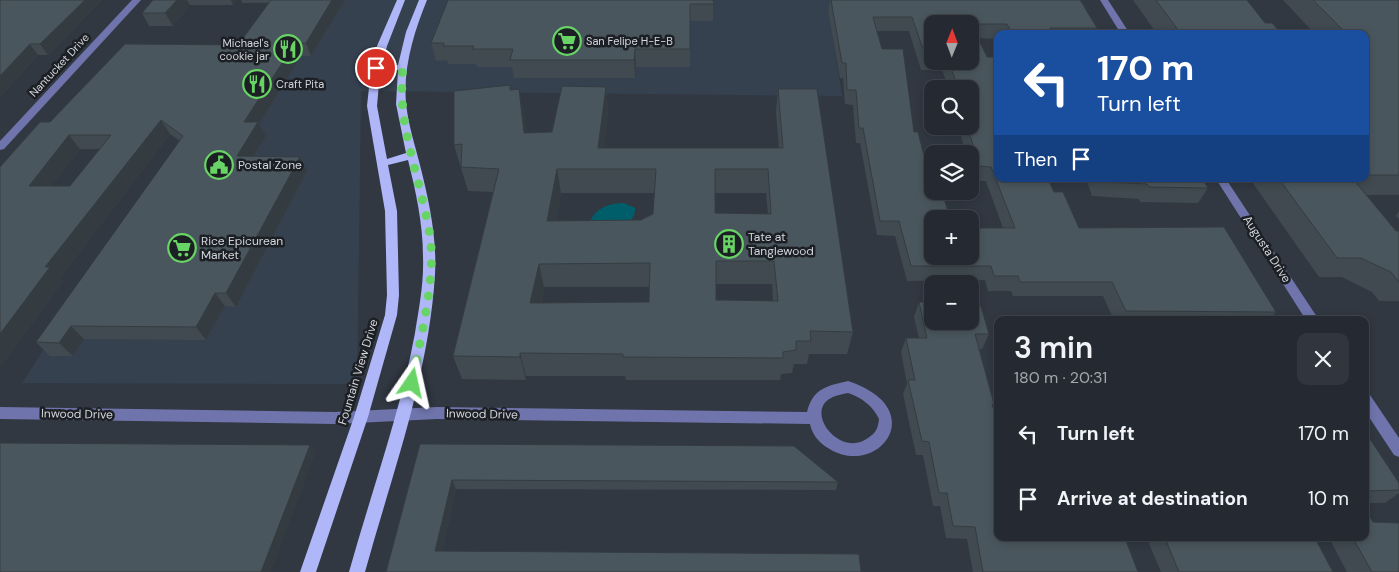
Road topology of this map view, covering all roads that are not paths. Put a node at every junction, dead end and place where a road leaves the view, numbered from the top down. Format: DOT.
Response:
graph roads {
  1 [pos="137,0"];
  2 [pos="401,0"];
  3 [pos="423,0"];
  4 [pos="1104,0"];
  5 [pos="1123,30"];
  6 [pos="403,67"];
  7 [pos="376,68"];
  8 [pos="0,147"];
  9 [pos="412,156"];
  10 [pos="384,163"];
  11 [pos="1223,182"];
  12 [pos="1310,316"];
  13 [pos="1369,405"];
  14 [pos="0,413"];
  15 [pos="402,416"];
  16 [pos="361,417"];
  17 [pos="813,418"];
  18 [pos="1399,450"];
  19 [pos="308,572"];
  20 [pos="357,572"];
  1 -- 8 [label="street, Nantucket Drive"];
  2 -- 7 [label="main road, Fountain View Drive"];
  3 -- 6 [label="main road"];
  4 -- 5 [label="street"];
  6 -- 7 [label="main road"];
  6 -- 9 [label="main road"];
  7 -- 10 [label="main road, Fountain View Drive"];
  9 -- 10 [label="main road"];
  9 -- 15 [label="main road"];
  10 -- 16 [label="main road, Fountain View Drive"];
  11 -- 12 [label="street, Augusta Drive"];
  13 -- 18 [label="street"];
  14 -- 16 [label="street, Inwood Drive"];
  15 -- 16 [label="street, Inwood Drive"];
  15 -- 17 [label="street, Inwood Drive"];
  15 -- 20 [label="main road"];
  16 -- 19 [label="main road, Fountain View Drive"];
  17 -- 17 [label="street"];
}
